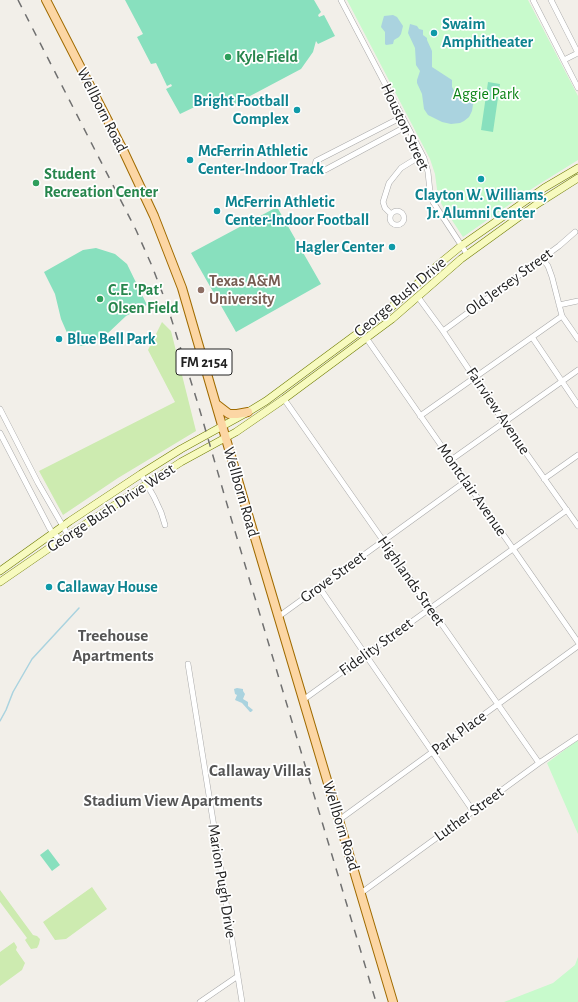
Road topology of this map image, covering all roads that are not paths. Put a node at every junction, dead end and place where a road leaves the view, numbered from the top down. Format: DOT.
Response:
graph roads {
  1 [pos="46,0"];
  2 [pos="341,0"];
  3 [pos="533,0"];
  4 [pos="551,0"];
  5 [pos="578,53"];
  6 [pos="564,60"];
  7 [pos="578,88"];
  8 [pos="402,117"];
  9 [pos="407,126"];
  10 [pos="422,155"];
  11 [pos="578,168"];
  12 [pos="578,178"];
  13 [pos="391,214"];
  14 [pos="575,232"];
  15 [pos="461,246"];
  16 [pos="467,254"];
  17 [pos="542,258"];
  18 [pos="418,296"];
  19 [pos="578,301"];
  20 [pos="399,302"];
  21 [pos="559,305"];
  22 [pos="562,316"];
  23 [pos="443,330"];
  24 [pos="532,337"];
  25 [pos="578,338"];
  26 [pos="367,339"];
  27 [pos="578,370"];
  28 [pos="475,378"];
  29 [pos="562,381"];
  30 [pos="284,399"];
  31 [pos="216,404"];
  32 [pos="578,405"];
  33 [pos="0,409"];
  34 [pos="248,412"];
  35 [pos="420,416"];
  36 [pos="504,422"];
  37 [pos="222,426"];
  38 [pos="12,432"];
  39 [pos="1,434"];
  40 [pos="225,438"];
  41 [pos="578,455"];
  42 [pos="451,460"];
  43 [pos="141,474"];
  44 [pos="544,479"];
  45 [pos="466,481"];
  46 [pos="147,484"];
  47 [pos="567,510"];
  48 [pos="165,525"];
  49 [pos="578,526"];
  50 [pos="63,527"];
  51 [pos="54,534"];
  52 [pos="68,535"];
  53 [pos="61,540"];
  54 [pos="383,541"];
  55 [pos="513,549"];
  56 [pos="0,571"];
  57 [pos="0,582"];
  58 [pos="319,587"];
  59 [pos="430,608"];
  60 [pos="278,617"];
  61 [pos="578,642"];
  62 [pos="578,646"];
  63 [pos="366,655"];
  64 [pos="188,664"];
  65 [pos="303,700"];
  66 [pos="498,704"];
  67 [pos="578,737"];
  68 [pos="432,752"];
  69 [pos="539,763"];
  70 [pos="473,811"];
  71 [pos="339,820"];
  72 [pos="361,893"];
  73 [pos="238,976"];
  74 [pos="200,1002"];
  75 [pos="242,1002"];
  76 [pos="393,1002"];
  1 -- 31 [label="main road, Wellborn Road / FM 2154"];
  2 -- 8 [label="street, Houston Street"];
  3 -- 6 [label="street"];
  4 -- 5 [label="street"];
  5 -- 6 [label="street"];
  6 -- 7 [label="street"];
  8 -- 9 [label="street, Houston Street"];
  8 -- 9 [label="street"];
  9 -- 10 [label="street, Houston Street"];
  10 -- 13 [label="street"];
  10 -- 15 [label="street, Houston Street"];
  11 -- 15 [label="main road, George Bush Drive"];
  12 -- 16 [label="main road, George Bush Drive"];
  14 -- 17 [label="street, Old Jersey Street"];
  15 -- 16 [label="street, Houston Street"];
  15 -- 20 [label="main road, George Bush Drive"];
  16 -- 18 [label="main road, George Bush Drive"];
  17 -- 21 [label="street"];
  17 -- 23 [label="street, Old Jersey Street"];
  18 -- 23 [label="street, Fairview Avenue"];
  18 -- 26 [label="main road, George Bush Drive"];
  19 -- 21 [label="street"];
  20 -- 26 [label="main road"];
  20 -- 34 [label="main road, George Bush Drive"];
  21 -- 22 [label="street"];
  22 -- 24 [label="street"];
  22 -- 25 [label="street"];
  23 -- 28 [label="street, Fairview Avenue"];
  24 -- 28 [label="street"];
  24 -- 29 [label="street"];
  26 -- 30 [label="main road, George Bush Drive"];
  26 -- 35 [label="street, Montclair Avenue"];
  27 -- 29 [label="street"];
  28 -- 35 [label="street"];
  28 -- 36 [label="street, Fairview Avenue"];
  29 -- 32 [label="street"];
  29 -- 36 [label="street"];
  30 -- 40 [label="main road, George Bush Drive"];
  30 -- 54 [label="street, Highlands Street"];
  31 -- 34 [label="main road"];
  31 -- 37 [label="main road, Wellborn Road / FM 2154"];
  33 -- 38 [label="street"];
  34 -- 37 [label="main road, George Bush Drive"];
  35 -- 42 [label="street, Montclair Avenue"];
  36 -- 42 [label="street"];
  36 -- 44 [label="street, Fairview Avenue"];
  37 -- 40 [label="main road, Wellborn Road / FM 2154"];
  37 -- 43 [label="main road, George Bush Drive West"];
  38 -- 39 [label="street"];
  38 -- 50 [label="street"];
  39 -- 51 [label="street"];
  40 -- 46 [label="main road, George Bush Drive West"];
  40 -- 60 [label="main road, Wellborn Road / FM 2154"];
  41 -- 44 [label="street"];
  42 -- 45 [label="street, Montclair Avenue"];
  43 -- 46 [label="street"];
  43 -- 50 [label="main road, George Bush Drive West"];
  44 -- 47 [label="street, Fairview Avenue"];
  45 -- 54 [label="street, Grove Street"];
  45 -- 55 [label="street, Montclair Avenue"];
  46 -- 48 [label="street"];
  46 -- 52 [label="main road, George Bush Drive West"];
  47 -- 49 [label="street, Fairview Avenue"];
  47 -- 55 [label="street, Fidelity Street"];
  50 -- 51 [label="main road, George Bush Drive West"];
  50 -- 52 [label="street"];
  51 -- 53 [label="street"];
  51 -- 56 [label="main road, George Bush Drive West"];
  52 -- 53 [label="main road, George Bush Drive West"];
  53 -- 57 [label="main road, George Bush Drive West"];
  54 -- 58 [label="street, Grove Street"];
  54 -- 59 [label="street, Highlands Street"];
  55 -- 59 [label="street, Fidelity Street"];
  55 -- 61 [label="street, Montclair Avenue"];
  58 -- 60 [label="street, Grove Street"];
  58 -- 63 [label="street"];
  59 -- 63 [label="street, Fidelity Street"];
  59 -- 66 [label="street, Highlands Street"];
  60 -- 65 [label="main road, Wellborn Road / FM 2154"];
  62 -- 66 [label="street, Park Place"];
  63 -- 65 [label="street, Fidelity Street"];
  63 -- 68 [label="street"];
  64 -- 73 [label="street, Marion Pugh Drive"];
  65 -- 71 [label="main road, Wellborn Road / FM 2154"];
  66 -- 68 [label="street, Park Place"];
  66 -- 69 [label="street, Highlands Street"];
  67 -- 69 [label="street, Luther Street"];
  68 -- 70 [label="street"];
  68 -- 71 [label="street, Park Place"];
  69 -- 70 [label="street, Luther Street"];
  70 -- 72 [label="street, Luther Street"];
  71 -- 72 [label="main road, Wellborn Road / FM 2154"];
  72 -- 76 [label="main road, Wellborn Road / FM 2154"];
  73 -- 74 [label="street"];
  73 -- 75 [label="street, Marion Pugh Drive"];
}
